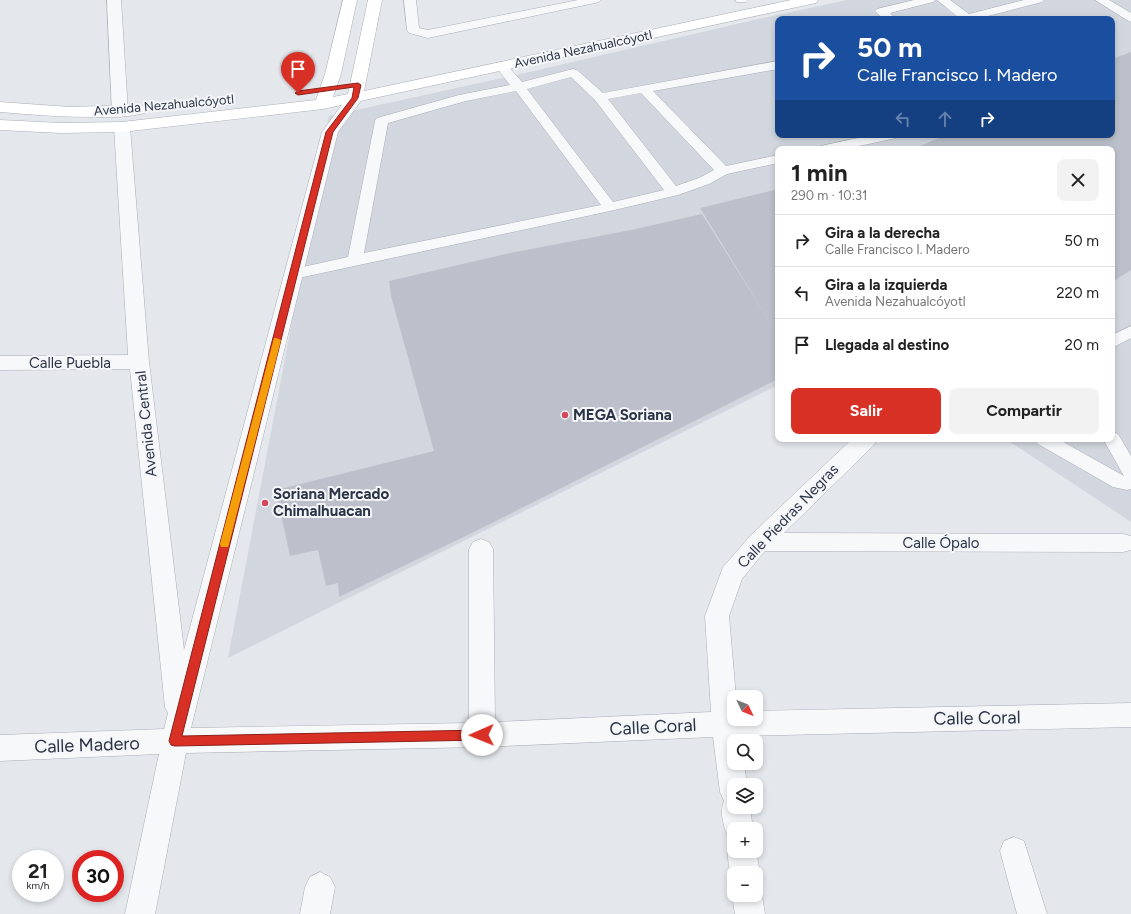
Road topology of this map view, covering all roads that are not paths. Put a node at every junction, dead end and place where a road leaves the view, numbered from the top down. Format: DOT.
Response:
graph roads {
  1 [pos="114,0"];
  2 [pos="350,0"];
  3 [pos="375,0"];
  4 [pos="410,0"];
  5 [pos="596,0"];
  6 [pos="742,0"];
  7 [pos="811,0"];
  8 [pos="928,0"];
  9 [pos="943,0"];
  10 [pos="1038,0"];
  11 [pos="1101,0"];
  12 [pos="887,16"];
  13 [pos="962,16"];
  14 [pos="972,16"];
  15 [pos="1131,18"];
  16 [pos="775,66"];
  17 [pos="502,67"];
  18 [pos="519,87"];
  19 [pos="644,90"];
  20 [pos="356,91"];
  21 [pos="325,97"];
  22 [pos="600,97"];
  23 [pos="243,99"];
  24 [pos="0,107"];
  25 [pos="150,108"];
  26 [pos="121,119"];
  27 [pos="0,126"];
  28 [pos="0,130"];
  29 [pos="330,132"];
  30 [pos="877,138"];
  31 [pos="840,146"];
  32 [pos="775,160"];
  33 [pos="723,171"];
  34 [pos="673,192"];
  35 [pos="610,207"];
  36 [pos="355,260"];
  37 [pos="294,274"];
  38 [pos="1131,331"];
  39 [pos="1115,340"];
  40 [pos="139,362"];
  41 [pos="0,363"];
  42 [pos="863,442"];
  43 [pos="1049,442"];
  44 [pos="1114,442"];
  45 [pos="1131,472"];
  46 [pos="1131,480"];
  47 [pos="759,542"];
  48 [pos="1123,543"];
  49 [pos="481,549"];
  50 [pos="1131,715"];
  51 [pos="725,724"];
  52 [pos="177,731"];
  53 [pos="482,735"];
  54 [pos="0,748"];
  55 [pos="732,778"];
  56 [pos="1014,851"];
  57 [pos="749,902"];
  58 [pos="140,914"];
  59 [pos="750,914"];
  60 [pos="1032,914"];
  1 -- 26 [label="street, Avenida Central"];
  2 -- 21 [label="main road"];
  3 -- 20 [label="main road"];
  4 -- 5 [label="lane"];
  6 -- 20 [label="main road, Avenida Nezahualcóyotl"];
  7 -- 17 [label="main road, Avenida Nezahualcóyotl"];
  8 -- 12 [label="lane"];
  9 -- 13 [label="lane"];
  10 -- 14 [label="lane"];
  11 -- 15 [label="lane"];
  16 -- 19 [label="lane"];
  17 -- 18 [label="lane"];
  17 -- 20 [label="main road, Avenida Nezahualcóyotl"];
  18 -- 22 [label="lane"];
  18 -- 35 [label="lane"];
  18 -- 36 [label="lane"];
  19 -- 22 [label="lane"];
  19 -- 33 [label="lane"];
  20 -- 21 [label="main road, Avenida Nezahualcóyotl"];
  20 -- 29 [label="street"];
  21 -- 23 [label="main road, Avenida Nezahualcóyotl"];
  21 -- 26 [label="main road, Avenida Nezahualcóyotl"];
  21 -- 29 [label="street"];
  22 -- 34 [label="lane"];
  24 -- 26 [label="main road, Avenida Nezahualcóyotl"];
  25 -- 26 [label="main road, Avenida Nezahualcóyotl"];
  26 -- 27 [label="main road, Avenida Nezahualcóyotl"];
  26 -- 40 [label="street, Avenida Central"];
  27 -- 28 [label="street"];
  29 -- 37 [label="street"];
  30 -- 31 [label="lane"];
  32 -- 33 [label="lane"];
  33 -- 34 [label="lane"];
  34 -- 35 [label="lane"];
  35 -- 36 [label="lane"];
  36 -- 37 [label="lane"];
  37 -- 52 [label="street"];
  38 -- 39 [label="lane"];
  40 -- 41 [label="street, Calle Puebla"];
  40 -- 52 [label="street, Avenida Central"];
  42 -- 47 [label="street, Calle Piedras Negras"];
  43 -- 46 [label="lane"];
  44 -- 45 [label="lane"];
  47 -- 48 [label="street, Calle Ópalo"];
  47 -- 51 [label="street, Calle Piedras Negras"];
  49 -- 53 [label="street"];
  50 -- 51 [label="street, Calle Coral"];
  51 -- 53 [label="street, Calle Coral"];
  51 -- 55 [label="street, Calle Piedras Negras"];
  52 -- 53 [label="street, Calle Coral"];
  52 -- 54 [label="street, Calle Madero"];
  52 -- 58 [label="street"];
  56 -- 60 [label="street"];
  57 -- 59 [label="street"];
}
